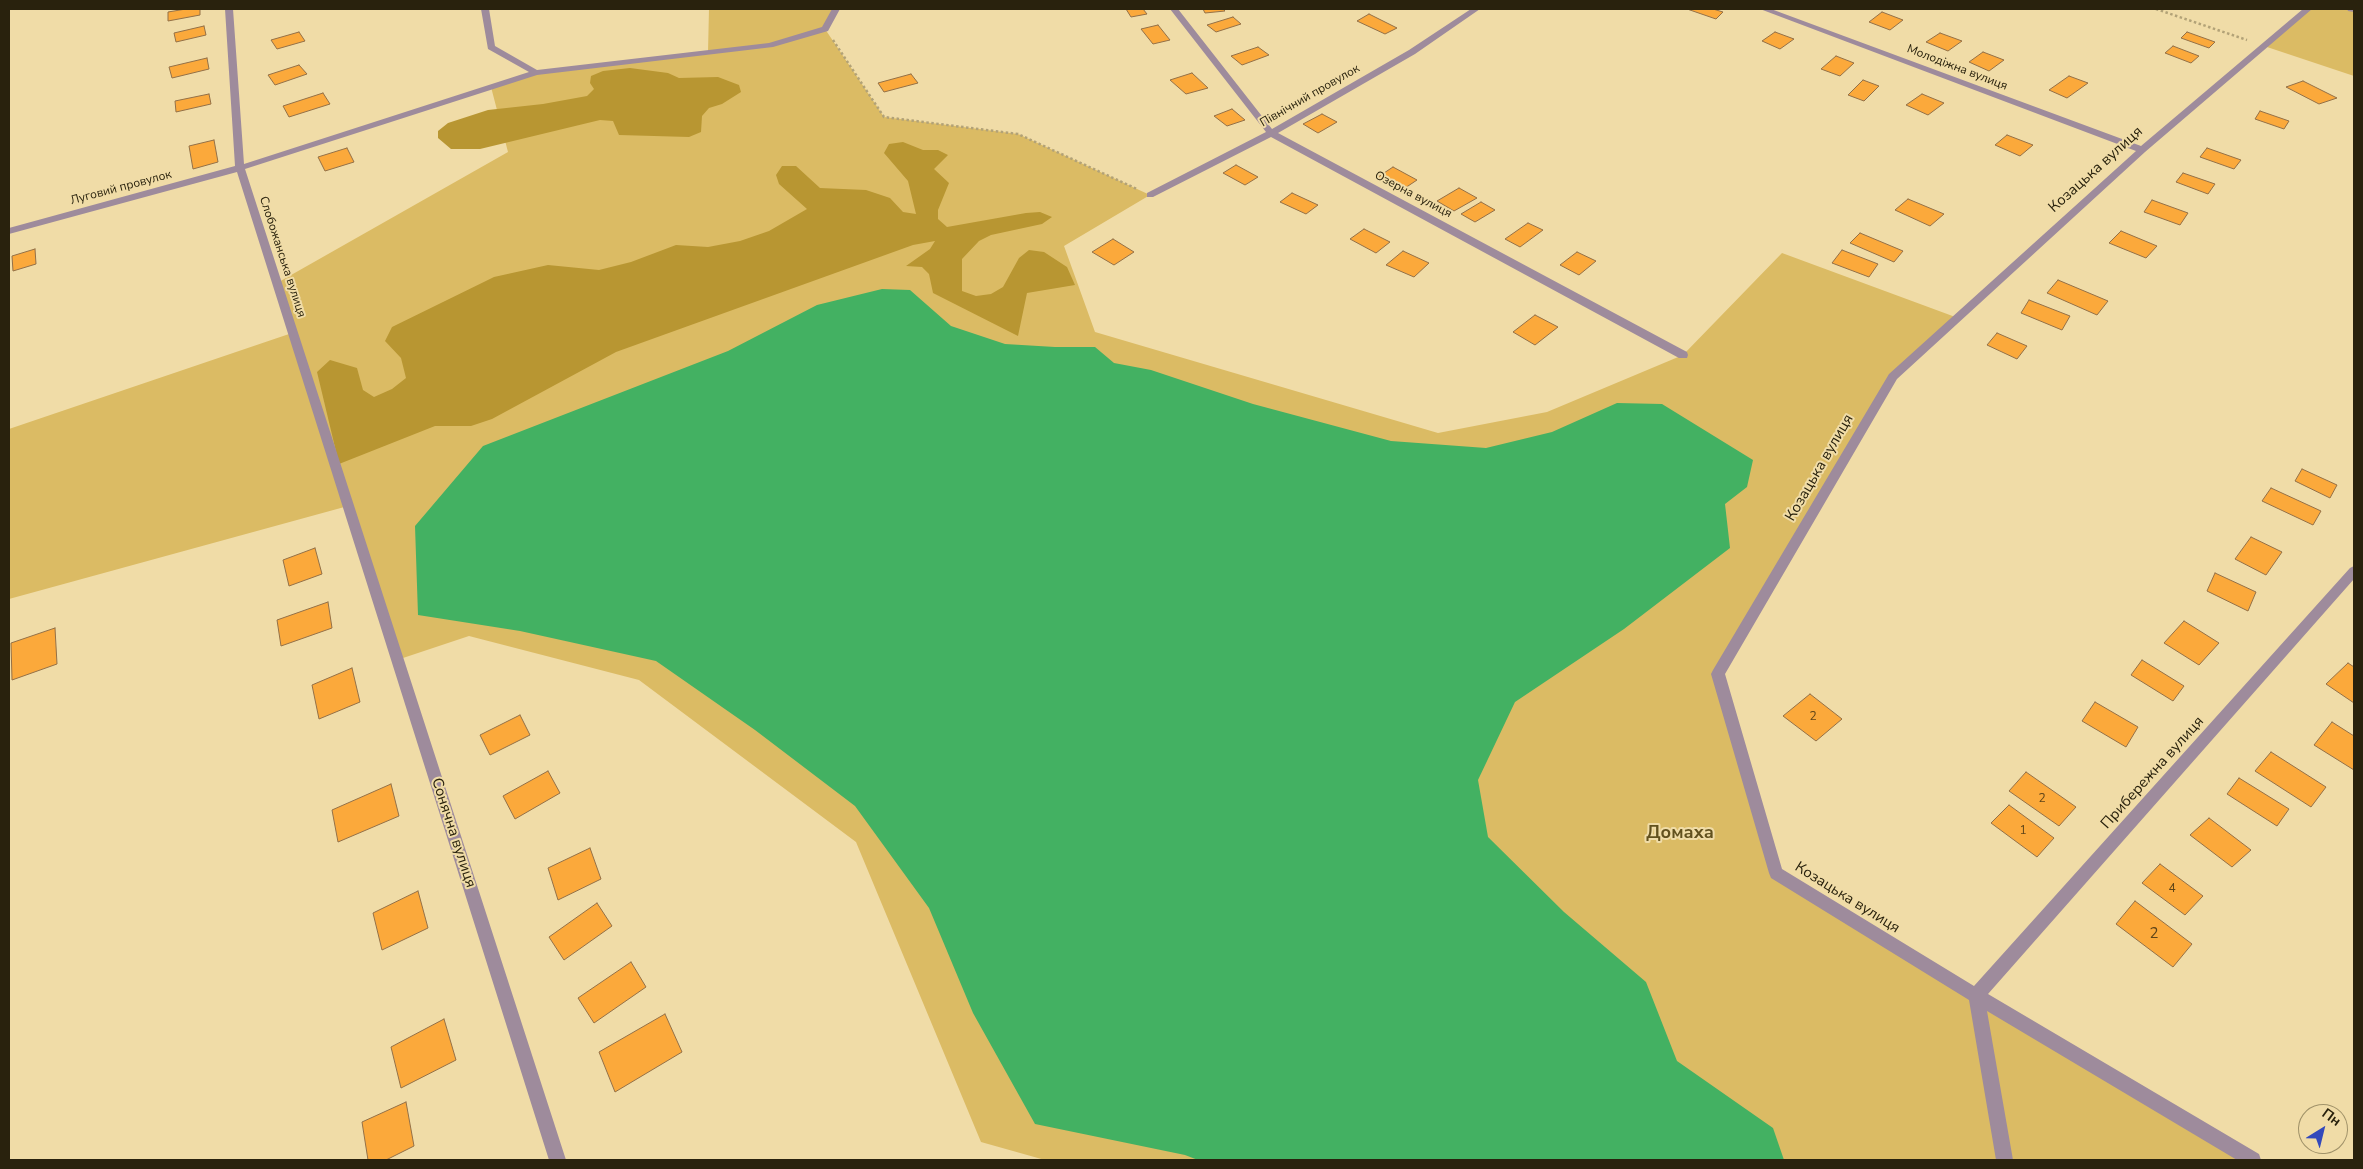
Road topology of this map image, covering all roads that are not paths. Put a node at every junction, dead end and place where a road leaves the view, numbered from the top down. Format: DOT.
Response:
graph roads {
  1 [pos="229,9"];
  2 [pos="485,9"];
  3 [pos="836,9"];
  4 [pos="1174,9"];
  5 [pos="1476,9"];
  6 [pos="1764,9"];
  7 [pos="2308,9"];
  8 [pos="536,73"];
  9 [pos="1271,133"];
  10 [pos="2142,150"];
  11 [pos="240,168"];
  12 [pos="1150,195"];
  13 [pos="9,231"];
  14 [pos="1683,354"];
  15 [pos="348,505"];
  16 [pos="2354,571"];
  17 [pos="1976,996"];
  18 [pos="558,1160"];
  19 [pos="2004,1160"];
  20 [pos="2253,1160"];
  1 -- 11 [label="street, Слобожанська вулиця"];
  2 -- 8 [label="street"];
  3 -- 8 [label="street, Луговий провулок"];
  4 -- 9 [label="street, Озерна вулиця"];
  5 -- 9 [label="street, Північний провулок"];
  6 -- 10 [label="street, Молодіжна вулиця"];
  7 -- 10 [label="street, Козацька вулиця"];
  8 -- 11 [label="street, Луговий провулок"];
  9 -- 12 [label="street, Північний провулок"];
  9 -- 14 [label="street, Озерна вулиця"];
  10 -- 17 [label="street, Козацька вулиця"];
  11 -- 13 [label="street, Луговий провулок"];
  11 -- 15 [label="street, Слобожанська вулиця"];
  15 -- 18 [label="street, Сонячна вулиця"];
  16 -- 17 [label="street, Прибережна вулиця"];
  17 -- 19 [label="street"];
  17 -- 20 [label="street, Козацька вулиця"];
}
